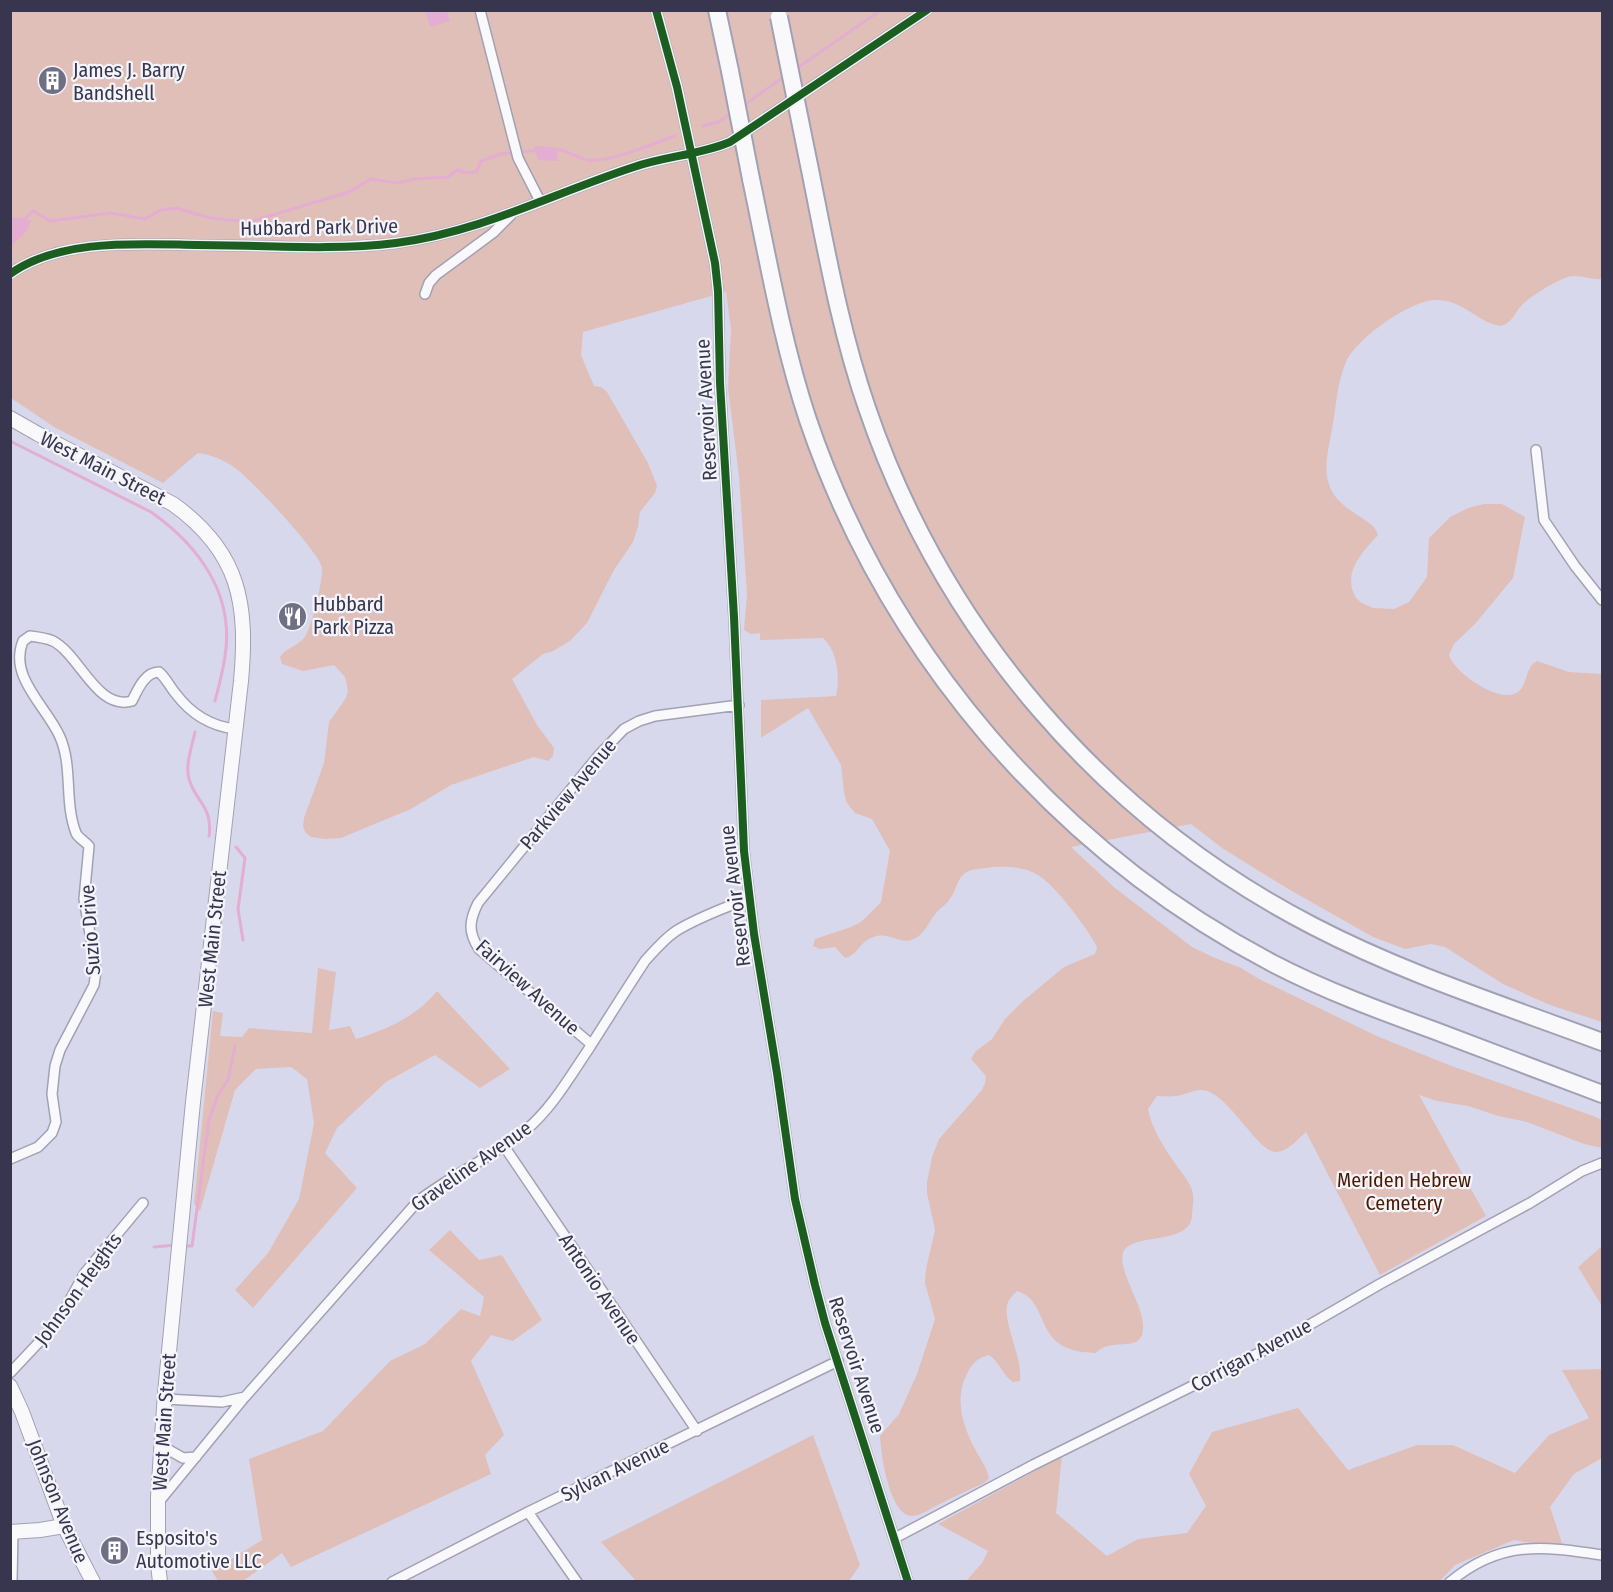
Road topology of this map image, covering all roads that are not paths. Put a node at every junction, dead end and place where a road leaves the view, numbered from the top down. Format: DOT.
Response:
graph roads {
  1 [pos="480,10"];
  2 [pos="656,10"];
  3 [pos="717,10"];
  4 [pos="927,10"];
  5 [pos="778,14"];
  6 [pos="692,154"];
  7 [pos="540,201"];
  8 [pos="515,212"];
  9 [pos="10,274"];
  10 [pos="425,294"];
  11 [pos="10,418"];
  12 [pos="1536,450"];
  13 [pos="1602,600"];
  14 [pos="739,705"];
  15 [pos="235,729"];
  16 [pos="749,898"];
  17 [pos="470,927"];
  18 [pos="1602,1042"];
  19 [pos="591,1044"];
  20 [pos="1602,1094"];
  21 [pos="504,1146"];
  22 [pos="10,1159"];
  23 [pos="1602,1163"];
  24 [pos="143,1203"];
  25 [pos="838,1361"];
  26 [pos="10,1373"];
  27 [pos="10,1386"];
  28 [pos="245,1397"];
  29 [pos="165,1399"];
  30 [pos="697,1431"];
  31 [pos="162,1446"];
  32 [pos="196,1457"];
  33 [pos="158,1503"];
  34 [pos="528,1512"];
  35 [pos="64,1526"];
  36 [pos="12,1532"];
  37 [pos="895,1538"];
  38 [pos="1602,1554"];
  39 [pos="12,1581"];
  40 [pos="93,1581"];
  41 [pos="160,1581"];
  42 [pos="392,1581"];
  43 [pos="577,1581"];
  44 [pos="908,1581"];
  45 [pos="1450,1581"];
  1 -- 7 [label="street"];
  2 -- 6 [label="street, Reservoir Avenue"];
  3 -- 20 [label="highway, bridge"];
  4 -- 6 [label="street"];
  5 -- 18 [label="highway, bridge"];
  6 -- 7 [label="street, Hubbard Park Drive"];
  6 -- 14 [label="street, Reservoir Avenue"];
  7 -- 8 [label="street, Hubbard Park Drive"];
  8 -- 9 [label="street, Hubbard Park Drive"];
  8 -- 10 [label="street"];
  11 -- 15 [label="main road, West Main Street"];
  12 -- 13 [label="street"];
  14 -- 16 [label="street, Reservoir Avenue"];
  14 -- 17 [label="street, Parkview Avenue"];
  15 -- 22 [label="street, Suzio Drive"];
  15 -- 29 [label="main road, West Main Street"];
  16 -- 19 [label="street, Graveline Avenue"];
  16 -- 25 [label="street, Reservoir Avenue"];
  17 -- 19 [label="street, Fairview Avenue"];
  19 -- 21 [label="street, Graveline Avenue"];
  21 -- 28 [label="street, Graveline Avenue"];
  21 -- 30 [label="street, Antonio Avenue"];
  23 -- 37 [label="street, Corrigan Avenue"];
  24 -- 26 [label="street, Johnson Heights"];
  25 -- 30 [label="street, Sylvan Avenue"];
  25 -- 37 [label="street, Reservoir Avenue"];
  27 -- 35 [label="main road, Johnson Avenue"];
  28 -- 29 [label="street"];
  28 -- 32 [label="street, Graveline Avenue"];
  29 -- 31 [label="main road, West Main Street"];
  30 -- 34 [label="street, Sylvan Avenue"];
  31 -- 32 [label="street"];
  31 -- 33 [label="main road, West Main Street"];
  32 -- 33 [label="street, Graveline Avenue"];
  33 -- 41 [label="main road, West Main Street"];
  34 -- 42 [label="street, Sylvan Avenue"];
  34 -- 43 [label="street"];
  35 -- 36 [label="main road"];
  35 -- 40 [label="main road, Johnson Avenue"];
  36 -- 39 [label="street"];
  37 -- 44 [label="street, Reservoir Avenue"];
  38 -- 45 [label="street"];
}
